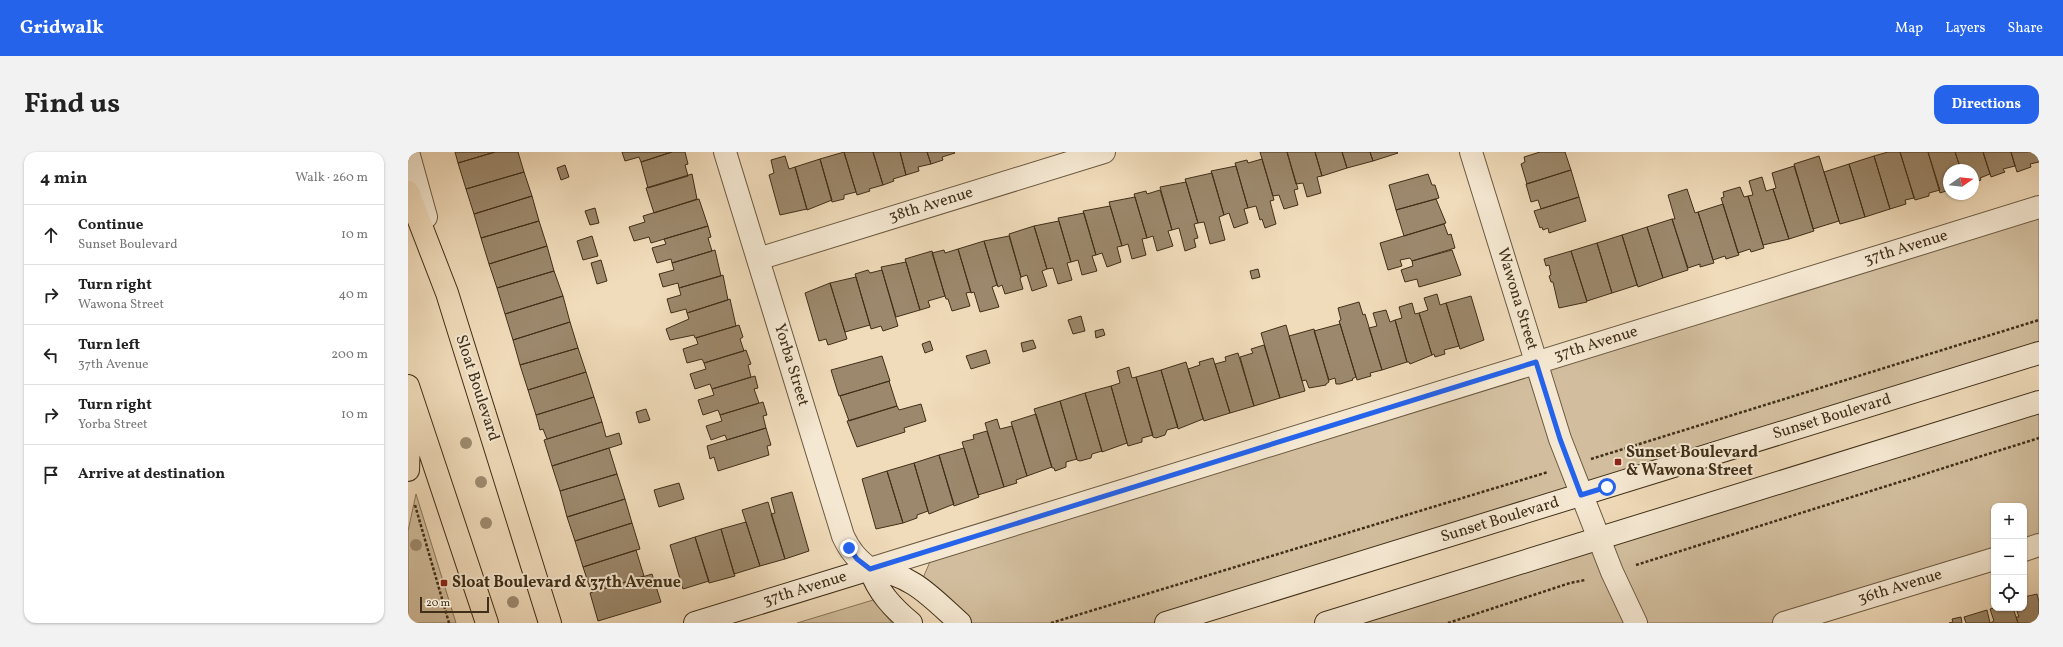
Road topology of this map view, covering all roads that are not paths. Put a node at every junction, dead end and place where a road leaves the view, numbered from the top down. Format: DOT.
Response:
graph roads {
  1 [pos="408,152"];
  2 [pos="725,152"];
  3 [pos="1104,152"];
  4 [pos="1471,152"];
  5 [pos="408,192"];
  6 [pos="2039,207"];
  7 [pos="758,259"];
  8 [pos="447,293"];
  9 [pos="2039,353"];
  10 [pos="1536,362"];
  11 [pos="408,387"];
  12 [pos="2039,402"];
  13 [pos="408,470"];
  14 [pos="1581,495"];
  15 [pos="1599,539"];
  16 [pos="2039,545"];
  17 [pos="2027,549"];
  18 [pos="1991,560"];
  19 [pos="870,569"];
  20 [pos="487,623"];
  21 [pos="550,623"];
  22 [pos="695,623"];
  23 [pos="911,623"];
  24 [pos="960,623"];
  25 [pos="1166,623"];
  26 [pos="1326,623"];
  27 [pos="1636,623"];
  28 [pos="1784,623"];
  1 -- 8 [label="street, Sloat Boulevard"];
  2 -- 7 [label="street, Yorba Street"];
  3 -- 7 [label="street, 38th Avenue"];
  4 -- 10 [label="street, Wawona Street"];
  5 -- 8 [label="main road"];
  6 -- 10 [label="street, 37th Avenue"];
  7 -- 19 [label="street, Yorba Street"];
  8 -- 21 [label="main road, Sloat Boulevard"];
  9 -- 14 [label="street, Sunset Boulevard"];
  10 -- 14 [label="street, Wawona Street"];
  10 -- 19 [label="street, 37th Avenue"];
  11 -- 13 [label="main road"];
  11 -- 20 [label="main road"];
  12 -- 15 [label="street"];
  14 -- 15 [label="street, Wawona Street"];
  14 -- 25 [label="street, Sunset Boulevard"];
  15 -- 26 [label="street"];
  15 -- 27 [label="street, Wawona Street"];
  16 -- 17 [label="street"];
  18 -- 28 [label="street, 36th Avenue"];
  19 -- 22 [label="street, 37th Avenue"];
  19 -- 23 [label="street"];
  19 -- 24 [label="street"];
}
